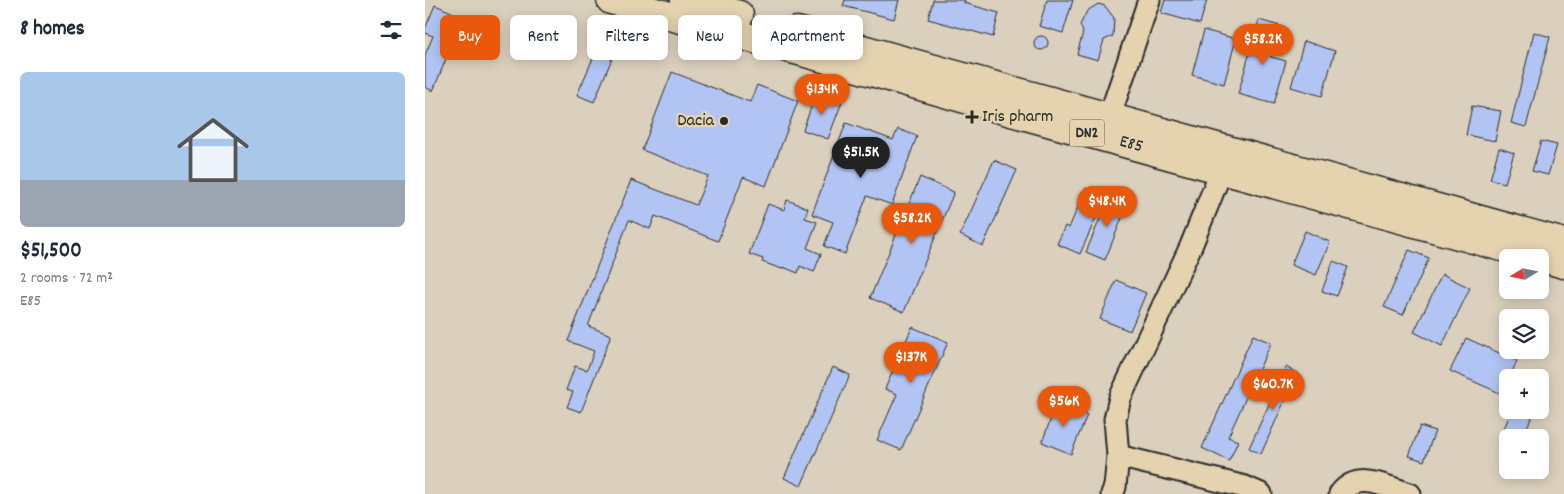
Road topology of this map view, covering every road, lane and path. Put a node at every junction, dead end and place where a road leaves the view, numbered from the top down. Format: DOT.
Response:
graph roads {
  1 [pos="611,0"];
  2 [pos="685,0"];
  3 [pos="1149,0"];
  4 [pos="1109,118"];
  5 [pos="1221,169"];
  6 [pos="1564,243"];
  7 [pos="1564,264"];
  8 [pos="1118,456"];
  9 [pos="1112,494"];
  10 [pos="1261,494"];
  11 [pos="1340,494"];
  12 [pos="1410,494"];
  1 -- 5 [label="main road, E85 / DN2"];
  2 -- 4 [label="main road, E85 / DN2"];
  3 -- 4 [label="street"];
  4 -- 6 [label="main road, E85 / DN2"];
  5 -- 7 [label="main road, E85 / DN2"];
  5 -- 8 [label="street"];
  8 -- 9 [label="street"];
  8 -- 10 [label="street"];
  11 -- 12 [label="street"];
}
